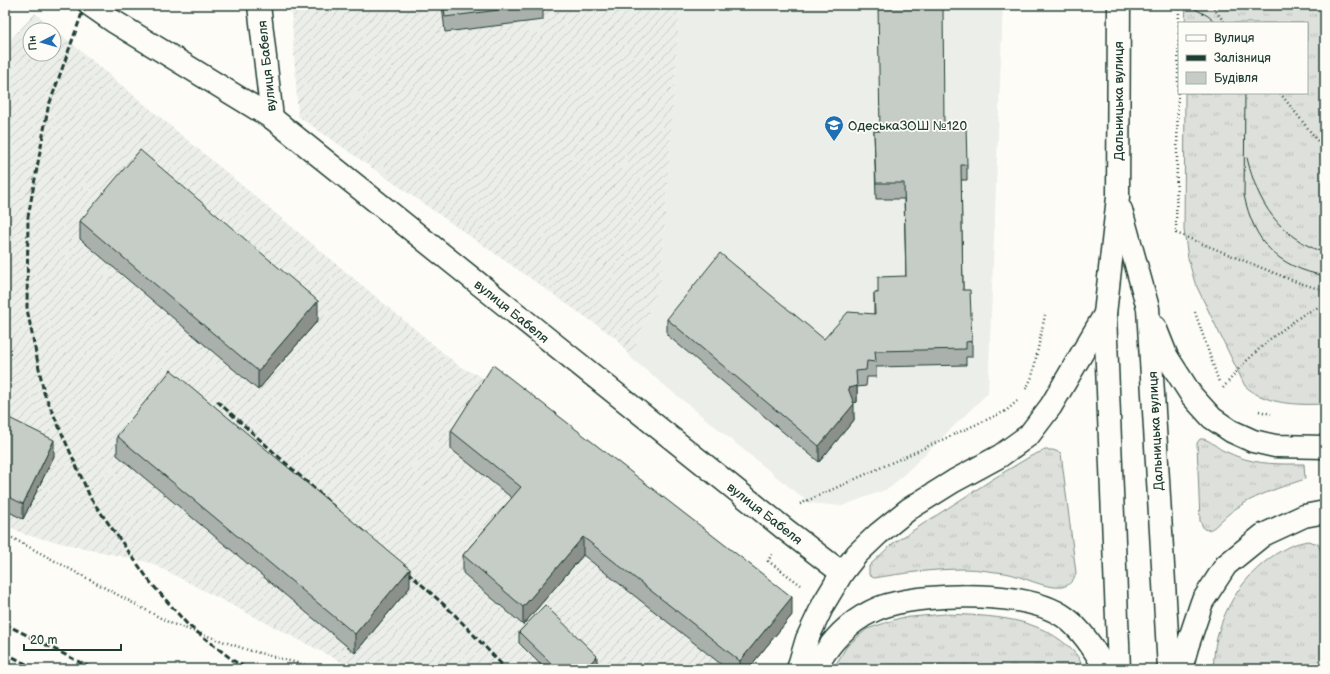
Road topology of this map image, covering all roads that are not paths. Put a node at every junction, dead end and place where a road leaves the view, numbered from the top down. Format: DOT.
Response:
graph roads {
  1 [pos="90,5"];
  2 [pos="259,5"];
  3 [pos="1119,5"];
  4 [pos="272,118"];
  5 [pos="1118,197"];
  6 [pos="1148,308"];
  7 [pos="1105,314"];
  8 [pos="1325,447"];
  9 [pos="1325,512"];
  10 [pos="842,573"];
  11 [pos="798,669"];
  12 [pos="814,669"];
  13 [pos="1105,669"];
  14 [pos="1119,669"];
  15 [pos="1169,669"];
  16 [pos="1181,669"];
  1 -- 4 [label="main road"];
  2 -- 4 [label="main road, вулиця Бабеля"];
  3 -- 5 [label="main road, Дальницька вулиця"];
  4 -- 10 [label="main road, вулиця Бабеля"];
  5 -- 6 [label="main road, Дальницька вулиця"];
  5 -- 7 [label="main road, Дальницька вулиця"];
  6 -- 8 [label="main road"];
  6 -- 15 [label="main road, Дальницька вулиця"];
  7 -- 10 [label="main road"];
  7 -- 14 [label="main road, Дальницька вулиця"];
  9 -- 16 [label="main road"];
  10 -- 11 [label="main road"];
  12 -- 13 [label="main road"];
}
